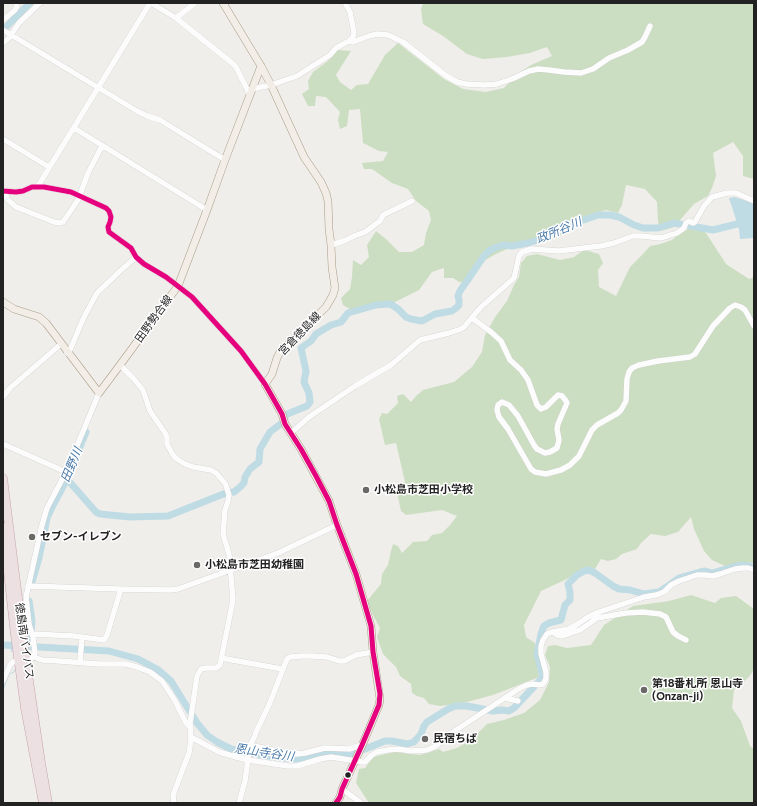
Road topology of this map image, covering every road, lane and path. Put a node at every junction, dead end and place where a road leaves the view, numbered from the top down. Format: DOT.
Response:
graph roads {
  1 [pos="16,3"];
  2 [pos="40,3"];
  3 [pos="151,3"];
  4 [pos="195,3"];
  5 [pos="223,3"];
  6 [pos="345,3"];
  7 [pos="176,18"];
  8 [pos="3,20"];
  9 [pos="650,26"];
  10 [pos="3,30"];
  11 [pos="11,35"];
  12 [pos="349,41"];
  13 [pos="3,43"];
  14 [pos="261,66"];
  15 [pos="271,85"];
  16 [pos="98,88"];
  17 [pos="251,92"];
  18 [pos="74,128"];
  19 [pos="3,138"];
  20 [pos="102,146"];
  21 [pos="225,160"];
  22 [pos="49,167"];
  23 [pos="38,186"];
  24 [pos="4,191"];
  25 [pos="80,196"];
  26 [pos="412,201"];
  27 [pos="754,201"];
  28 [pos="208,210"];
  29 [pos="331,245"];
  30 [pos="136,257"];
  31 [pos="178,286"];
  32 [pos="3,302"];
  33 [pos="472,318"];
  34 [pos="754,326"];
  35 [pos="61,344"];
  36 [pos="68,352"];
  37 [pos="120,365"];
  38 [pos="265,384"];
  39 [pos="99,393"];
  40 [pos="3,397"];
  41 [pos="291,433"];
  42 [pos="3,444"];
  43 [pos="66,472"];
  44 [pos="3,478"];
  45 [pos="337,525"];
  46 [pos="3,527"];
  47 [pos="754,569"];
  48 [pos="230,571"];
  49 [pos="30,586"];
  50 [pos="120,589"];
  51 [pos="552,632"];
  52 [pos="19,635"];
  53 [pos="33,636"];
  54 [pos="82,639"];
  55 [pos="686,640"];
  56 [pos="373,652"];
  57 [pos="26,656"];
  58 [pos="221,658"];
  59 [pos="80,661"];
  60 [pos="282,669"];
  61 [pos="3,681"];
  62 [pos="506,698"];
  63 [pos="518,701"];
  64 [pos="190,726"];
  65 [pos="191,737"];
  66 [pos="362,746"];
  67 [pos="250,747"];
  68 [pos="248,759"];
  69 [pos="356,759"];
  70 [pos="342,789"];
  71 [pos="43,803"];
  72 [pos="48,803"];
  73 [pos="174,803"];
  74 [pos="239,803"];
  75 [pos="336,803"];
  76 [pos="361,803"];
  1 -- 8 [label="street"];
  2 -- 11 [label="street"];
  3 -- 7 [label="street"];
  3 -- 16 [label="street"];
  4 -- 7 [label="street"];
  5 -- 14 [label="main road, 宮倉徳島線"];
  6 -- 12 [label="street"];
  7 -- 17 [label="street"];
  9 -- 12 [label="street"];
  10 -- 11 [label="street"];
  11 -- 13 [label="street"];
  11 -- 16 [label="street"];
  12 -- 15 [label="street"];
  14 -- 15 [label="main road, 宮倉徳島線"];
  14 -- 17 [label="main road, 田野勢合線"];
  15 -- 17 [label="street"];
  15 -- 29 [label="main road, 宮倉徳島線"];
  16 -- 18 [label="street"];
  16 -- 21 [label="street"];
  17 -- 21 [label="main road, 田野勢合線"];
  18 -- 20 [label="street"];
  18 -- 22 [label="street"];
  19 -- 22 [label="street"];
  20 -- 25 [label="street"];
  20 -- 28 [label="street"];
  21 -- 28 [label="main road, 田野勢合線"];
  22 -- 23 [label="street"];
  23 -- 24 [label="street"];
  23 -- 25 [label="street"];
  24 -- 25 [label="street"];
  25 -- 30 [label="street"];
  26 -- 29 [label="street"];
  27 -- 33 [label="street"];
  28 -- 31 [label="main road, 田野勢合線"];
  29 -- 38 [label="main road, 宮倉徳島線"];
  30 -- 31 [label="street"];
  30 -- 36 [label="street"];
  31 -- 37 [label="main road, 田野勢合線"];
  31 -- 38 [label="street"];
  32 -- 35 [label="main road"];
  33 -- 34 [label="street"];
  33 -- 41 [label="street"];
  35 -- 36 [label="main road"];
  35 -- 40 [label="street"];
  36 -- 39 [label="main road"];
  37 -- 39 [label="main road, 田野勢合線"];
  37 -- 48 [label="street"];
  38 -- 41 [label="main road"];
  39 -- 43 [label="street"];
  41 -- 45 [label="main road"];
  42 -- 43 [label="street"];
  43 -- 49 [label="street"];
  44 -- 52 [label="highway, 徳島南バイパス"];
  45 -- 48 [label="street"];
  45 -- 56 [label="main road"];
  46 -- 52 [label="highway, 徳島南バイパス"];
  47 -- 51 [label="street"];
  48 -- 50 [label="street"];
  48 -- 58 [label="street"];
  49 -- 50 [label="street"];
  49 -- 53 [label="street"];
  50 -- 54 [label="street"];
  51 -- 55 [label="street"];
  51 -- 62 [label="street"];
  52 -- 57 [label="highway, 徳島南バイパス"];
  53 -- 54 [label="street"];
  53 -- 57 [label="street"];
  54 -- 59 [label="street"];
  56 -- 60 [label="street"];
  56 -- 66 [label="main road"];
  57 -- 59 [label="street"];
  57 -- 61 [label="street"];
  57 -- 71 [label="highway, 徳島南バイパス"];
  57 -- 72 [label="highway, 徳島南バイパス"];
  58 -- 60 [label="street"];
  58 -- 64 [label="street"];
  59 -- 64 [label="street"];
  60 -- 67 [label="street"];
  62 -- 63 [label="street"];
  62 -- 69 [label="street"];
  64 -- 65 [label="street"];
  65 -- 68 [label="street"];
  65 -- 73 [label="street"];
  66 -- 67 [label="street"];
  66 -- 69 [label="main road"];
  67 -- 68 [label="street"];
  68 -- 69 [label="street"];
  68 -- 74 [label="street"];
  69 -- 70 [label="main road"];
  70 -- 75 [label="main road"];
  70 -- 76 [label="street"];
}
